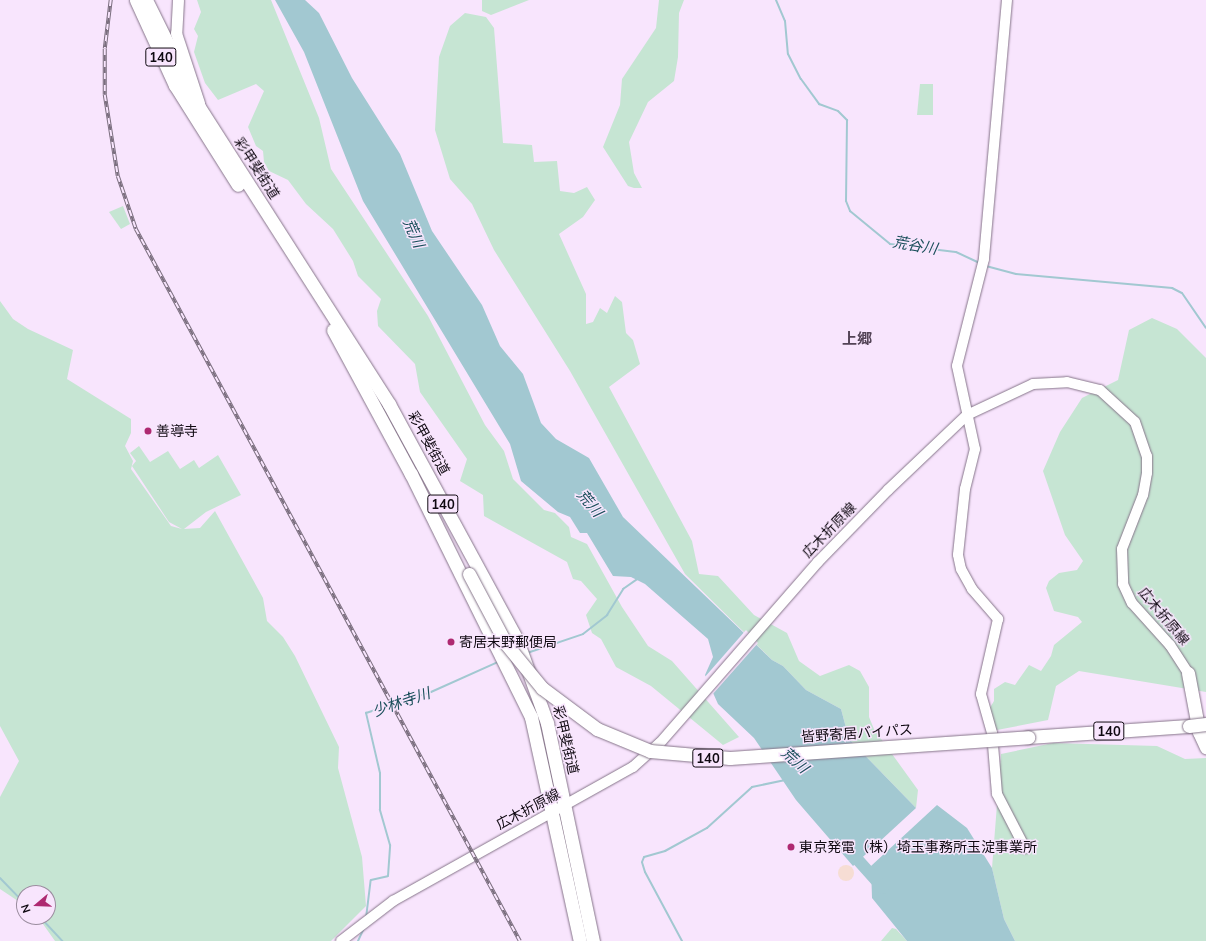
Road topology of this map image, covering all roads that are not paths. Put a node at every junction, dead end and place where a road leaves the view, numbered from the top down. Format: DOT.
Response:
graph roads {
  1 [pos="136,0"];
  2 [pos="146,0"];
  3 [pos="178,0"];
  4 [pos="1007,0"];
  5 [pos="195,110"];
  6 [pos="362,373"];
  7 [pos="968,415"];
  8 [pos="522,653"];
  9 [pos="509,667"];
  10 [pos="1188,673"];
  11 [pos="1206,700"];
  12 [pos="1206,724"];
  13 [pos="1206,747"];
  14 [pos="558,807"];
  15 [pos="1025,848"];
  16 [pos="341,941"];
  17 [pos="580,941"];
  18 [pos="593,941"];
  1 -- 5 [label="highway, 彩甲斐街道 / 140"];
  2 -- 5 [label="highway, 彩甲斐街道 / 140"];
  3 -- 5 [label="main road"];
  4 -- 7 [label="main road"];
  5 -- 6 [label="highway, 彩甲斐街道 / 140"];
  6 -- 8 [label="highway, 彩甲斐街道 / 140"];
  6 -- 9 [label="highway, 彩甲斐街道 / 140"];
  6 -- 12 [label="highway, 皆野寄居バイパス / 140, bridge"];
  7 -- 10 [label="main road, 広木折原線"];
  7 -- 14 [label="main road, 広木折原線"];
  7 -- 15 [label="main road"];
  8 -- 9 [label="highway"];
  8 -- 14 [label="highway, 彩甲斐街道 / 140"];
  9 -- 14 [label="highway, 彩甲斐街道 / 140"];
  10 -- 11 [label="highway"];
  10 -- 13 [label="highway"];
  14 -- 16 [label="main road, 広木折原線"];
  14 -- 17 [label="highway, 彩甲斐街道 / 140"];
  14 -- 18 [label="highway, 彩甲斐街道 / 140"];
}
